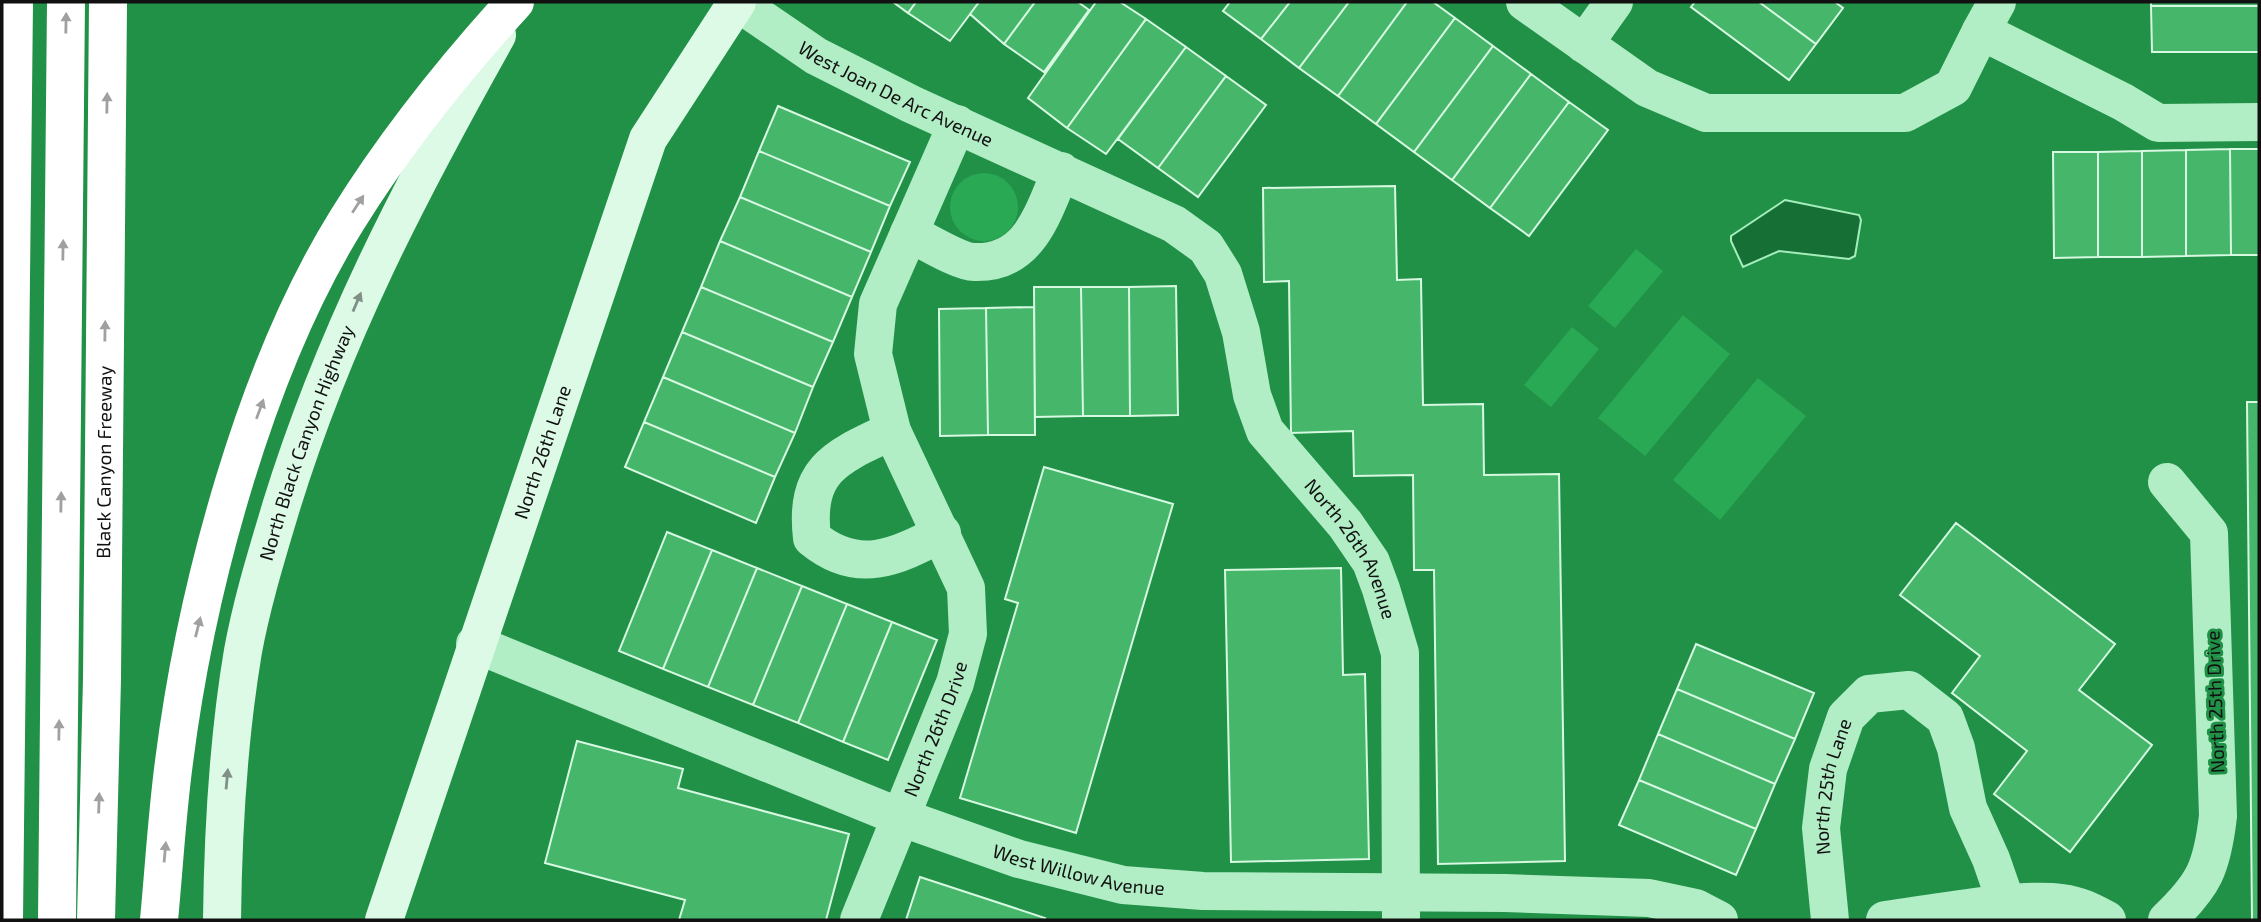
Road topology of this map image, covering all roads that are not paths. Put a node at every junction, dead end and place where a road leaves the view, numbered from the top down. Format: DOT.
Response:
graph roads {
  1 [pos="14,2"];
  2 [pos="66,2"];
  3 [pos="108,2"];
  4 [pos="515,2"];
  5 [pos="737,2"];
  6 [pos="1525,2"];
  7 [pos="1614,2"];
  8 [pos="1989,16"];
  9 [pos="1584,44"];
  10 [pos="2259,122"];
  11 [pos="957,124"];
  12 [pos="1061,171"];
  13 [pos="1174,225"];
  14 [pos="909,233"];
  15 [pos="892,431"];
  16 [pos="2167,482"];
  17 [pos="942,533"];
  18 [pos="475,644"];
  19 [pos="900,817"];
  20 [pos="2007,905"];
  21 [pos="1401,907"];
  22 [pos="4,920"];
  23 [pos="57,920"];
  24 [pos="96,920"];
  25 [pos="159,920"];
  26 [pos="222,920"];
  27 [pos="384,920"];
  28 [pos="859,920"];
  29 [pos="1719,920"];
  30 [pos="1830,920"];
  31 [pos="1885,920"];
  32 [pos="2107,920"];
  33 [pos="2166,920"];
  1 -- 22 [label="highway"];
  23 -- 2 [label="highway, one-way"];
  24 -- 3 [label="highway, Black Canyon Freeway, one-way"];
  25 -- 4 [label="highway, one-way"];
  26 -- 4 [label="street, North Black Canyon Highway, one-way"];
  5 -- 11 [label="street, West Joan De Arc Avenue"];
  5 -- 18 [label="street, North 26th Lane"];
  6 -- 9 [label="street"];
  7 -- 9 [label="street"];
  8 -- 9 [label="street"];
  8 -- 10 [label="street"];
  11 -- 12 [label="street, West Joan De Arc Avenue"];
  11 -- 14 [label="street, North 26th Drive"];
  12 -- 13 [label="street, West Joan De Arc Avenue"];
  12 -- 14 [label="street"];
  13 -- 21 [label="street, North 26th Avenue"];
  14 -- 15 [label="street, North 26th Drive"];
  15 -- 17 [label="street, North 26th Drive"];
  15 -- 17 [label="street"];
  16 -- 33 [label="street, North 25th Drive"];
  17 -- 19 [label="street, North 26th Drive"];
  18 -- 19 [label="street, West Willow Avenue"];
  18 -- 27 [label="street, North 26th Lane"];
  19 -- 21 [label="street, West Willow Avenue"];
  19 -- 28 [label="street, North 26th Drive"];
  20 -- 30 [label="street, North 25th Lane"];
  20 -- 31 [label="street"];
  20 -- 32 [label="street"];
  21 -- 29 [label="street, West Willow Avenue"];
}
